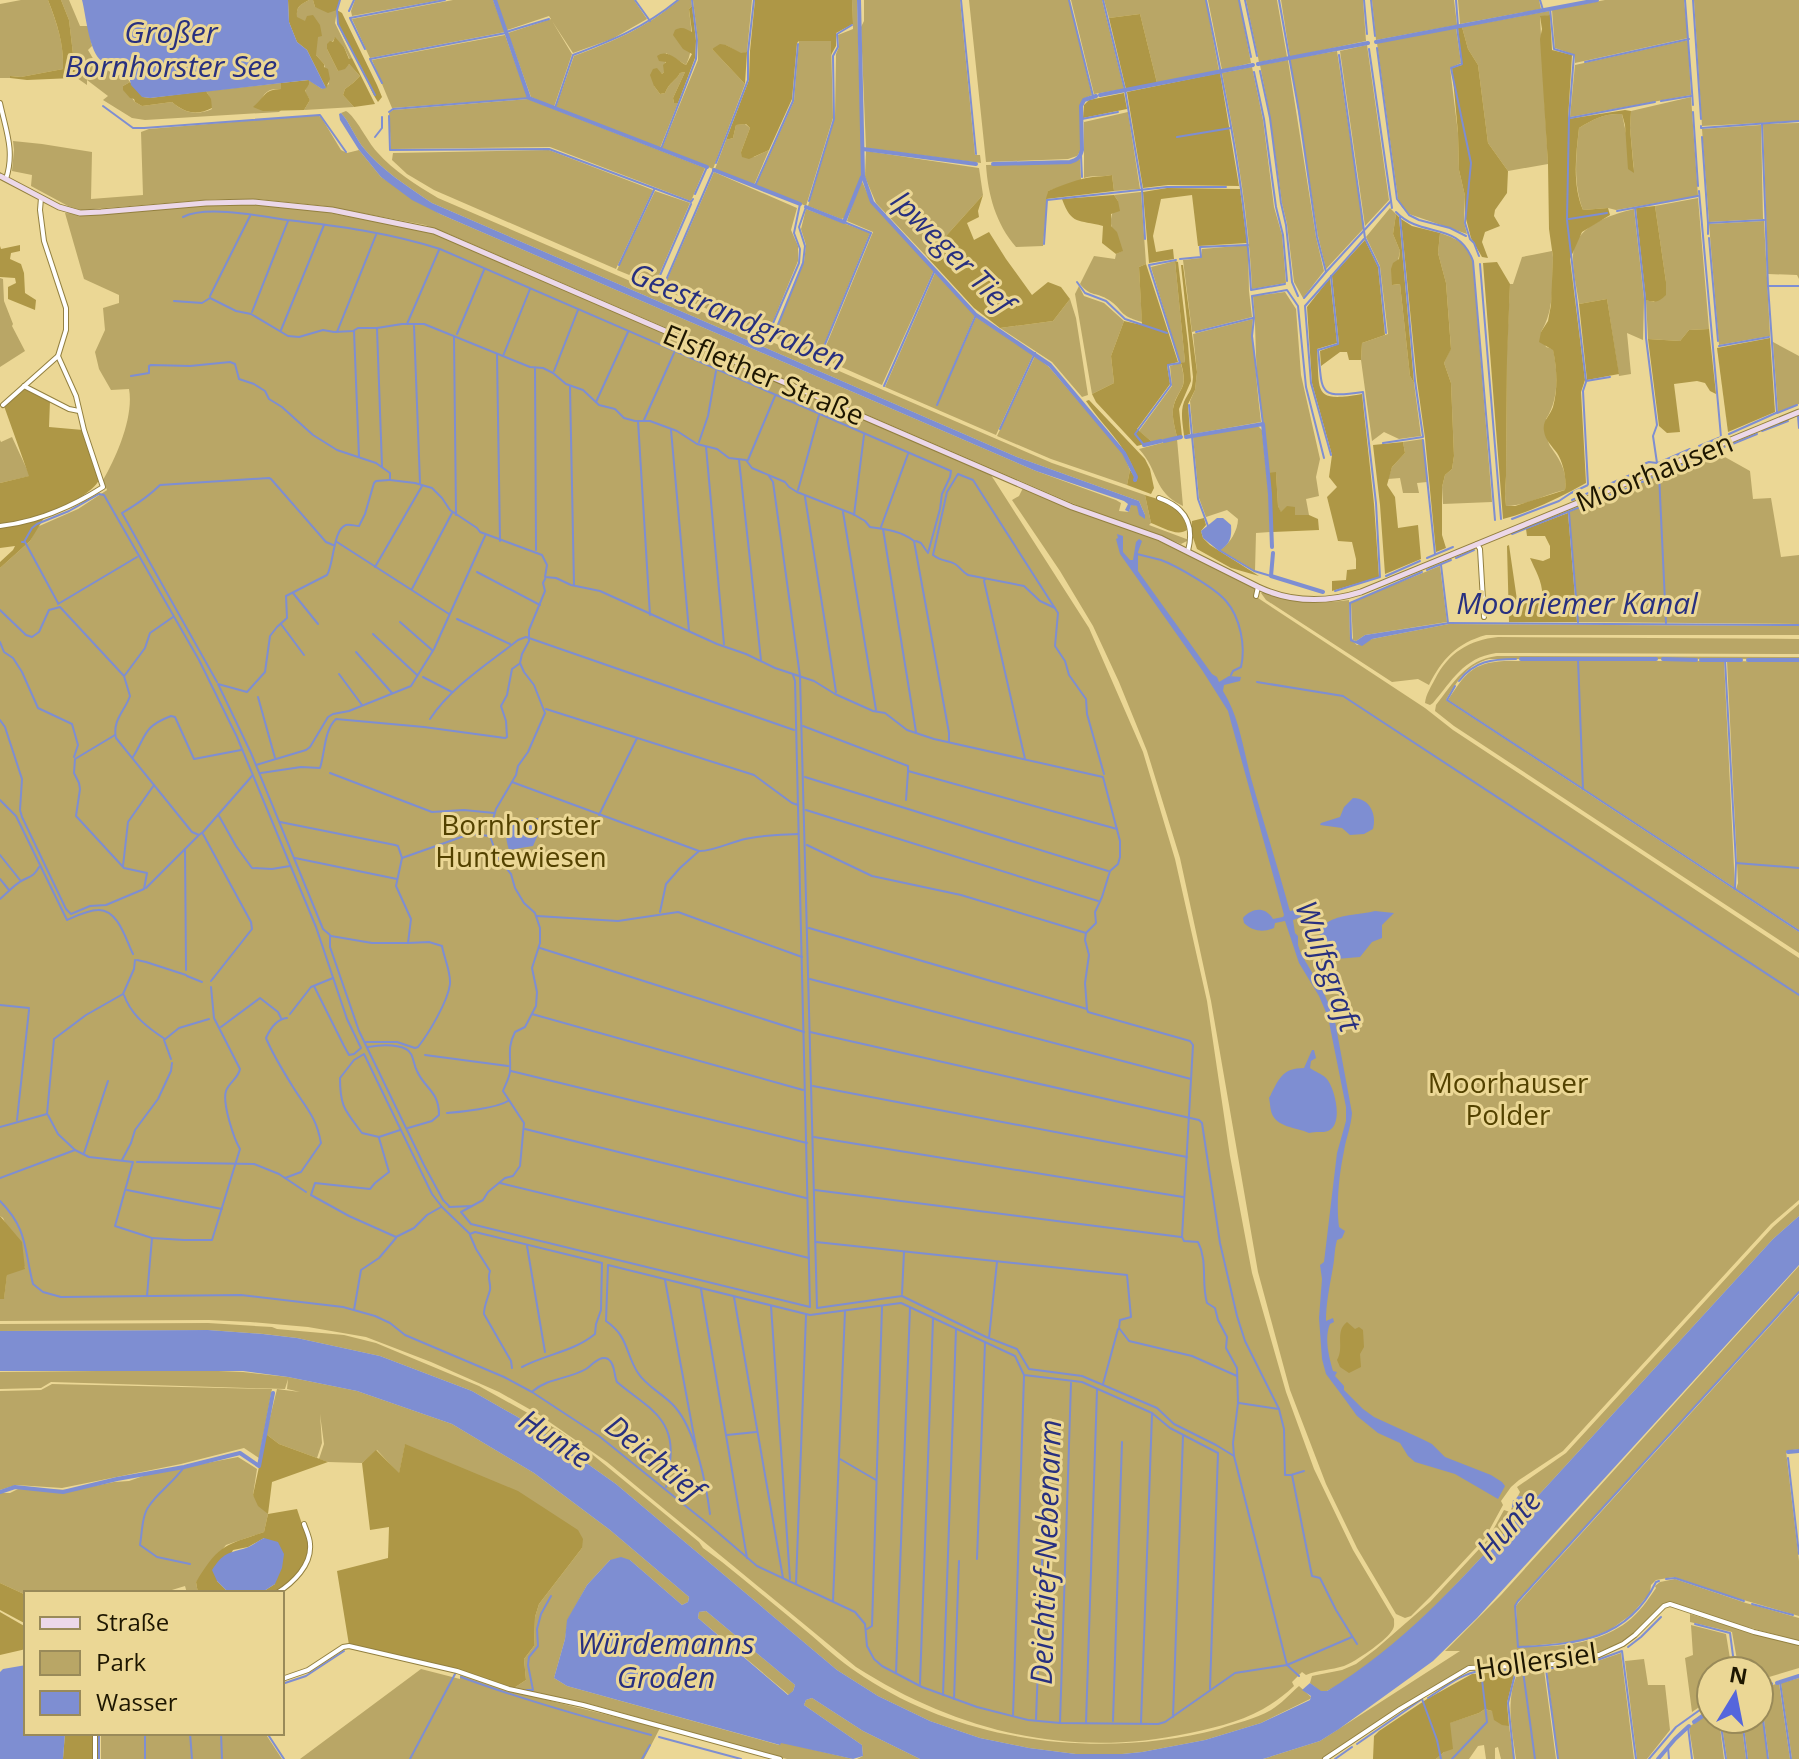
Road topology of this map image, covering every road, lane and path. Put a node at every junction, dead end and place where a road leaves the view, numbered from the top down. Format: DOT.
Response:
graph roads {
  1 [pos="0,103"];
  2 [pos="3,178"];
  3 [pos="41,198"];
  4 [pos="58,356"];
  5 [pos="24,386"];
  6 [pos="3,405"];
  7 [pos="80,411"];
  8 [pos="1799,412"];
  9 [pos="1159,498"];
  10 [pos="0,526"];
  11 [pos="1509,531"];
  12 [pos="1477,544"];
  13 [pos="1188,551"];
  14 [pos="1258,587"];
  15 [pos="1256,596"];
  16 [pos="1484,617"];
  17 [pos="304,1524"];
  18 [pos="280,1591"];
  19 [pos="1799,1643"];
  20 [pos="284,1678"];
  21 [pos="95,1735"];
  22 [pos="95,1759"];
  23 [pos="780,1759"];
  24 [pos="1325,1759"];
  1 -- 2 [label="street"];
  2 -- 3 [label="main road, Elsflether Straße"];
  3 -- 4 [label="street"];
  3 -- 13 [label="main road, Elsflether Straße"];
  4 -- 5 [label="street"];
  4 -- 7 [label="street"];
  5 -- 6 [label="street"];
  5 -- 7 [label="street"];
  7 -- 10 [label="street"];
  8 -- 11 [label="main road, Moorhausen"];
  9 -- 13 [label="street"];
  11 -- 12 [label="main road, Elsflether Straße"];
  12 -- 14 [label="main road, Elsflether Straße"];
  12 -- 16 [label="street"];
  13 -- 14 [label="main road, Elsflether Straße"];
  14 -- 15 [label="street"];
  17 -- 18 [label="street"];
  19 -- 24 [label="street, Hollersiel"];
  20 -- 23 [label="street"];
  21 -- 22 [label="street"];
}
